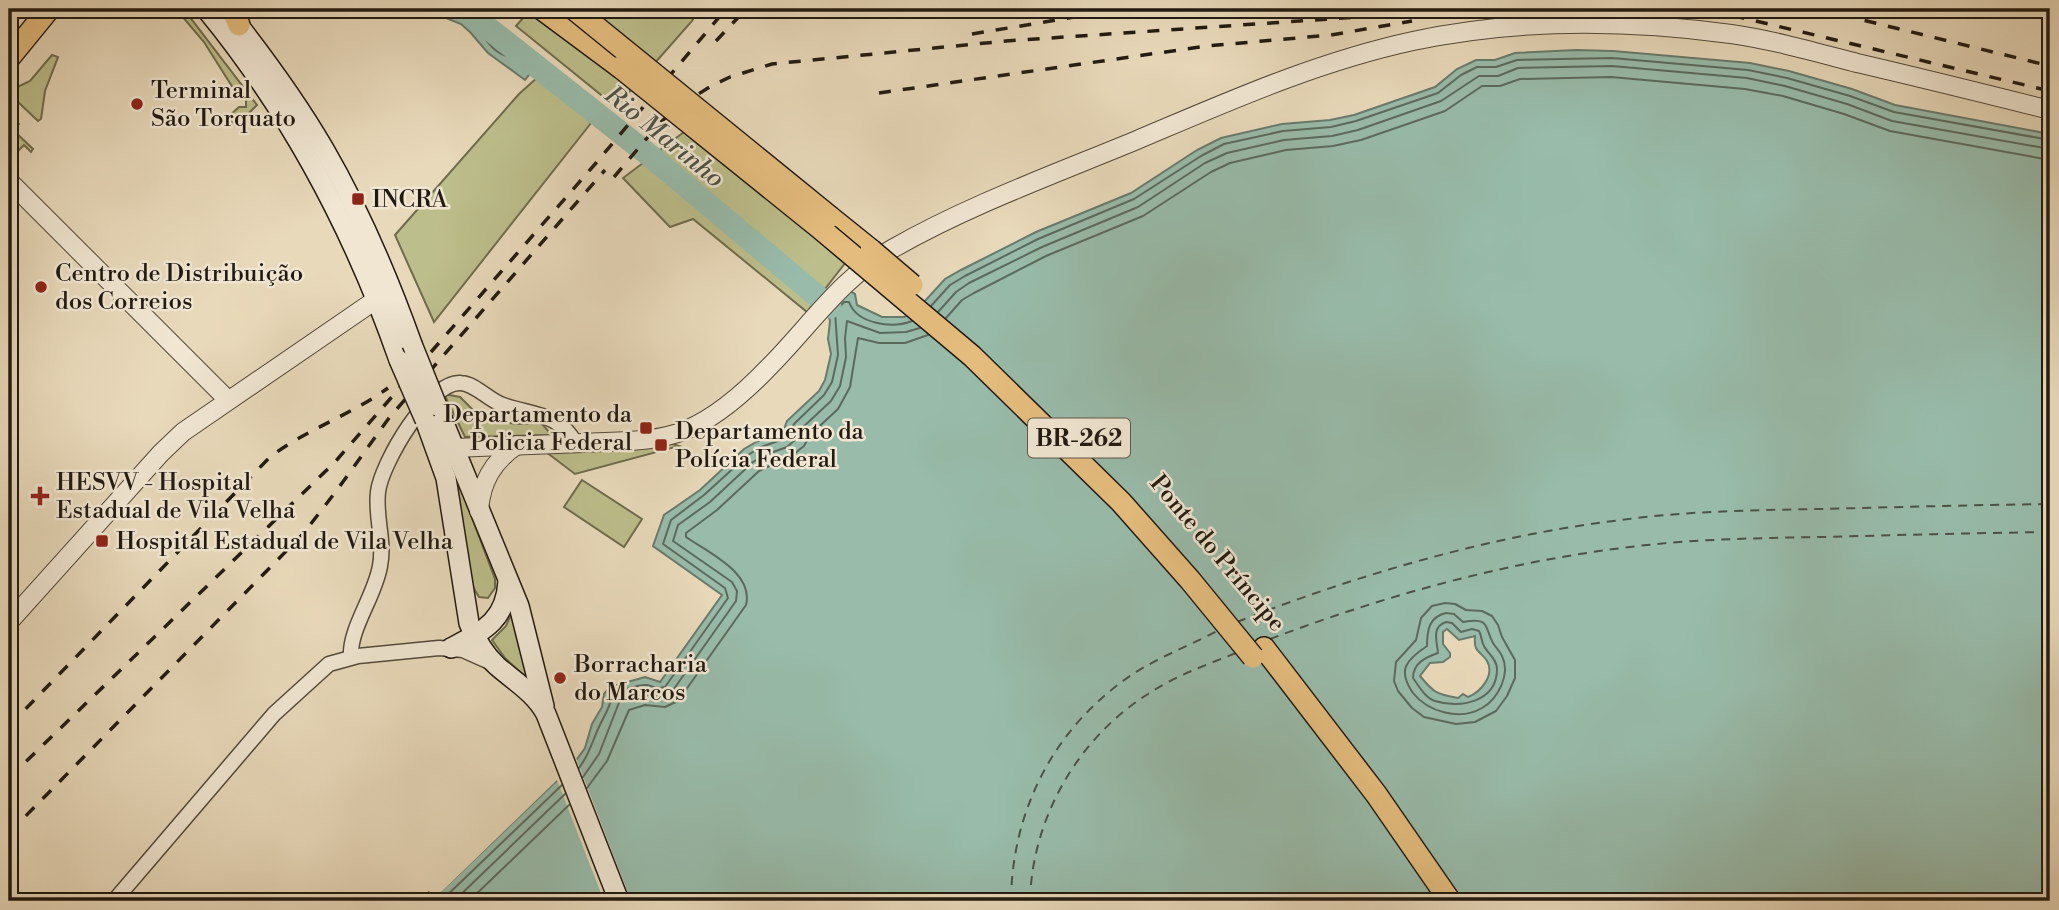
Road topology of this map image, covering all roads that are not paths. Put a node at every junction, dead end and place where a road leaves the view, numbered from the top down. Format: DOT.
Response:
graph roads {
  1 [pos="49,9"];
  2 [pos="206,9"];
  3 [pos="542,9"];
  4 [pos="550,9"];
  5 [pos="574,9"];
  6 [pos="596,9"];
  7 [pos="233,14"];
  8 [pos="9,58"];
  9 [pos="620,67"];
  10 [pos="2050,110"];
  11 [pos="9,181"];
  12 [pos="830,217"];
  13 [pos="861,263"];
  14 [pos="377,299"];
  15 [pos="228,400"];
  16 [pos="431,413"];
  17 [pos="575,443"];
  18 [pos="517,445"];
  19 [pos="454,448"];
  20 [pos="479,511"];
  21 [pos="508,580"];
  22 [pos="9,622"];
  23 [pos="474,636"];
  24 [pos="451,649"];
  25 [pos="351,657"];
  26 [pos="498,666"];
  27 [pos="546,714"];
  28 [pos="114,901"];
  29 [pos="619,901"];
  30 [pos="1433,901"];
  31 [pos="1450,901"];
  1 -- 8 [label="main road"];
  2 -- 14 [label="main road"];
  3 -- 9 [label="main road"];
  4 -- 9 [label="main road"];
  5 -- 12 [label="main road, bridge"];
  6 -- 12 [label="main road, BR-262, bridge"];
  7 -- 16 [label="main road, bridge"];
  9 -- 13 [label="main road, bridge"];
  10 -- 13 [label="street"];
  11 -- 15 [label="street"];
  12 -- 13 [label="main road, BR-262"];
  13 -- 17 [label="street"];
  13 -- 30 [label="main road, Ponte do Príncipe / BR-262, bridge"];
  13 -- 31 [label="main road, Ponte do Príncipe / BR-262, bridge"];
  14 -- 15 [label="street"];
  14 -- 16 [label="main road, bridge"];
  15 -- 22 [label="street"];
  16 -- 19 [label="main road"];
  16 -- 23 [label="main road"];
  17 -- 18 [label="street"];
  17 -- 25 [label="street"];
  18 -- 19 [label="street"];
  18 -- 20 [label="street"];
  19 -- 20 [label="main road"];
  20 -- 21 [label="main road"];
  21 -- 23 [label="main road"];
  21 -- 27 [label="main road"];
  23 -- 24 [label="main road"];
  23 -- 26 [label="main road"];
  24 -- 25 [label="street"];
  24 -- 26 [label="street"];
  25 -- 28 [label="street"];
  26 -- 27 [label="main road"];
  27 -- 29 [label="main road"];
}
